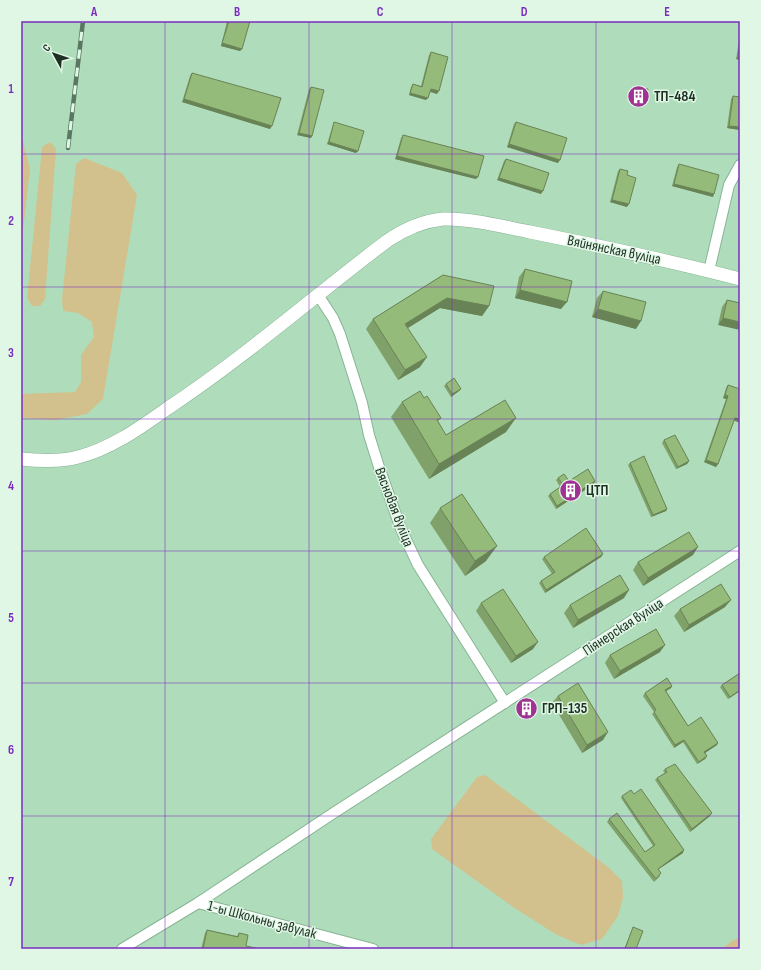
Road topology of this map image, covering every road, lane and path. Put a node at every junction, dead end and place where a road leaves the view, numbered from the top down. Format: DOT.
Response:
graph roads {
  1 [pos="740,165"];
  2 [pos="709,271"];
  3 [pos="740,279"];
  4 [pos="318,295"];
  5 [pos="21,459"];
  6 [pos="740,551"];
  7 [pos="505,703"];
  8 [pos="198,903"];
  9 [pos="122,949"];
  10 [pos="372,949"];
  1 -- 2 [label="street"];
  2 -- 3 [label="street, Вяйнянская вуліца"];
  2 -- 4 [label="street, Вяйнянская вуліца"];
  4 -- 5 [label="street, Вяйнянская вуліца"];
  4 -- 7 [label="street, Вясновая вуліца"];
  6 -- 7 [label="street, Піянерская вуліца"];
  7 -- 8 [label="street, Піянерская вуліца"];
  8 -- 9 [label="street, Піянерская вуліца"];
  8 -- 10 [label="street, 1-ы Школьны завулак"];
}
